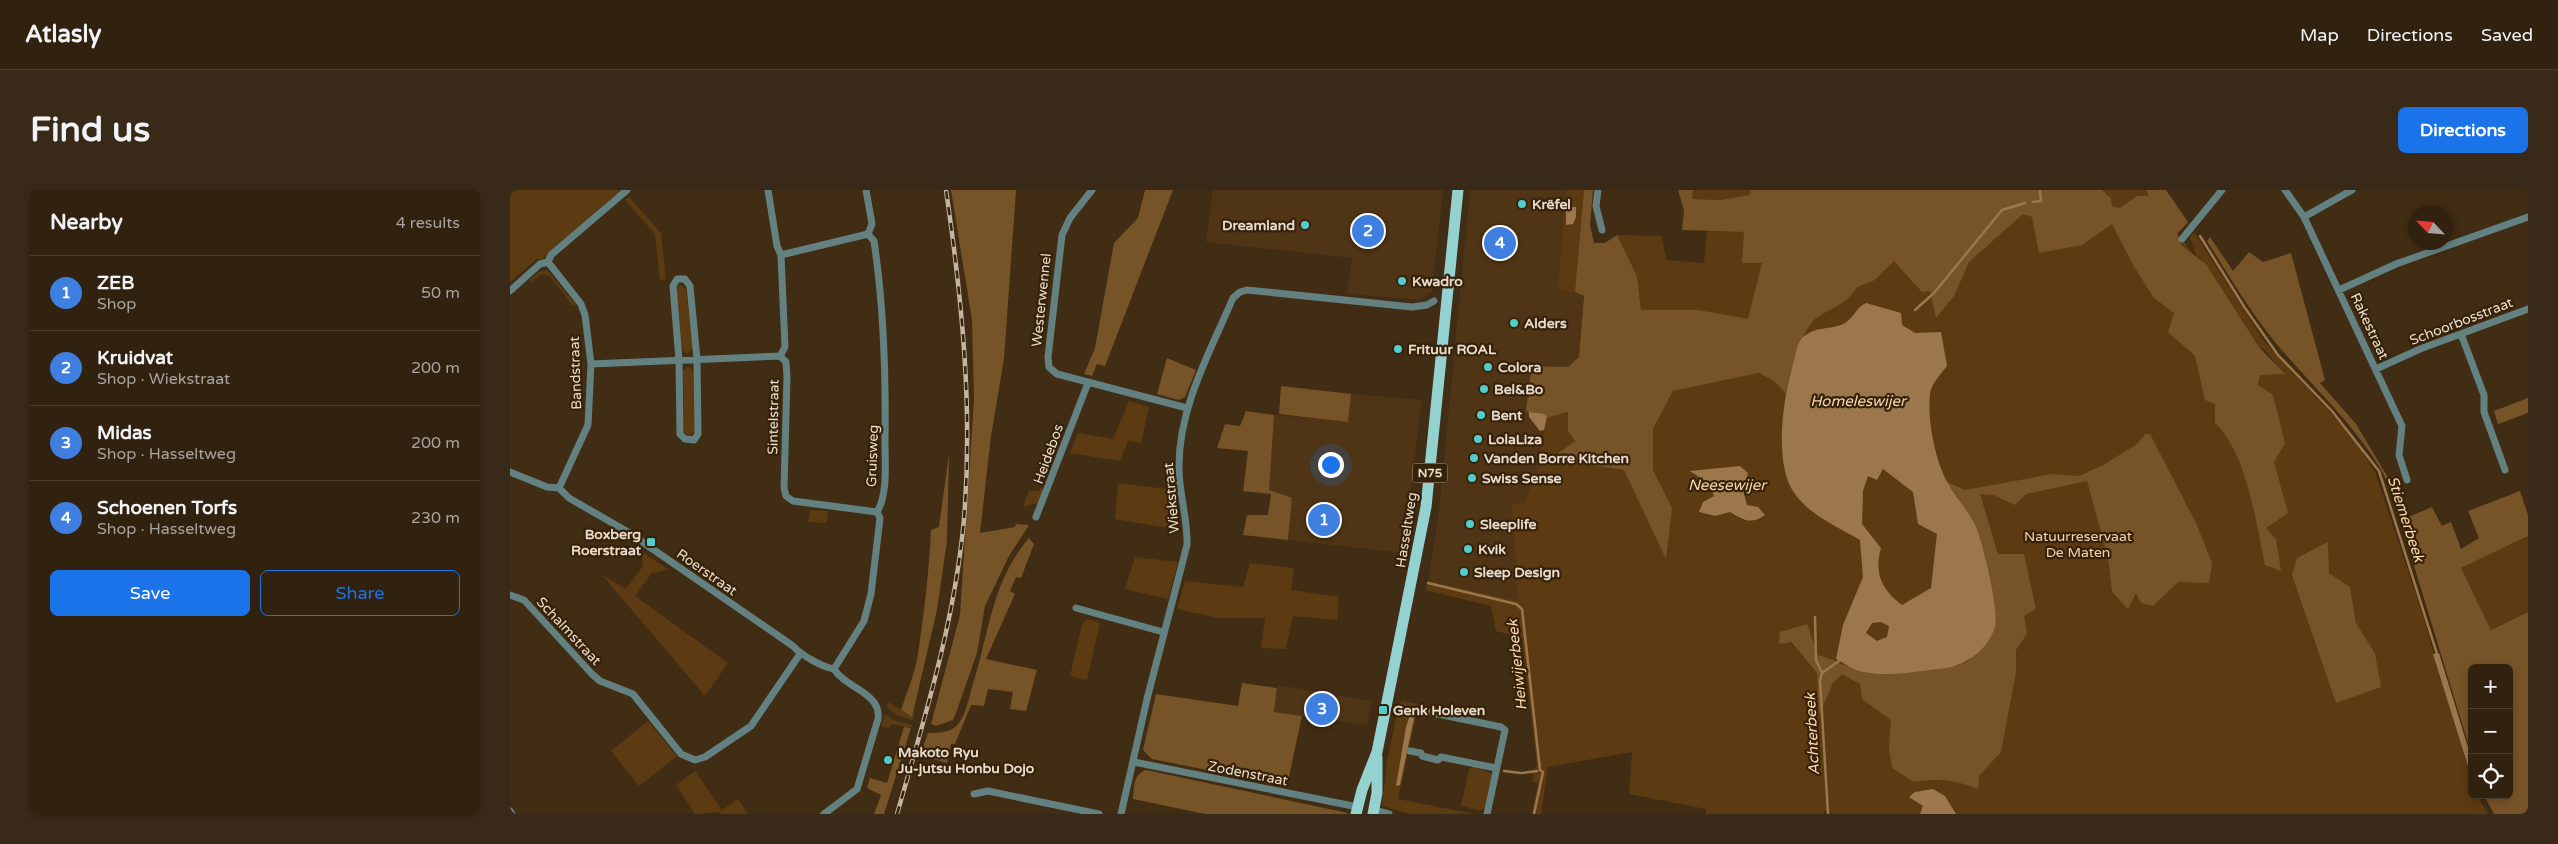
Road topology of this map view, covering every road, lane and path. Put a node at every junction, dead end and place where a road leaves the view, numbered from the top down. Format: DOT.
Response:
graph roads {
  1 [pos="627,190"];
  2 [pos="768,190"];
  3 [pos="866,190"];
  4 [pos="1092,190"];
  5 [pos="1458,190"];
  6 [pos="1598,190"];
  7 [pos="2222,190"];
  8 [pos="2285,190"];
  9 [pos="2352,190"];
  10 [pos="2304,217"];
  11 [pos="2528,217"];
  12 [pos="1602,230"];
  13 [pos="868,234"];
  14 [pos="2182,239"];
  15 [pos="781,255"];
  16 [pos="548,262"];
  17 [pos="510,290"];
  18 [pos="2339,290"];
  19 [pos="1434,301"];
  20 [pos="2528,309"];
  21 [pos="2462,334"];
  22 [pos="780,356"];
  23 [pos="697,359"];
  24 [pos="679,360"];
  25 [pos="590,364"];
  26 [pos="2376,369"];
  27 [pos="1088,383"];
  28 [pos="1187,408"];
  29 [pos="2504,470"];
  30 [pos="510,472"];
  31 [pos="2407,480"];
  32 [pos="559,488"];
  33 [pos="876,512"];
  34 [pos="1036,517"];
  35 [pos="510,595"];
  36 [pos="1076,608"];
  37 [pos="1163,632"];
  38 [pos="800,654"];
  39 [pos="834,669"];
  40 [pos="1428,712"];
  41 [pos="1410,751"];
  42 [pos="1377,752"];
  43 [pos="1134,762"];
  44 [pos="1496,768"];
  45 [pos="974,794"];
  46 [pos="510,811"];
  47 [pos="1358,812"];
  48 [pos="1373,813"];
  49 [pos="512,814"];
  50 [pos="824,814"];
  51 [pos="1099,814"];
  52 [pos="1121,814"];
  53 [pos="1389,814"];
  54 [pos="1487,814"];
  1 -- 16 [label="street"];
  2 -- 15 [label="street, Sintelstraat"];
  3 -- 13 [label="street, Gruisweg"];
  4 -- 27 [label="street, Westerwennel"];
  5 -- 42 [label="main road, Hasseltweg / N75"];
  6 -- 12 [label="street"];
  7 -- 14 [label="street"];
  8 -- 10 [label="street, Rakestraat"];
  9 -- 10 [label="street"];
  10 -- 18 [label="street, Rakestraat"];
  11 -- 18 [label="street"];
  13 -- 15 [label="street"];
  13 -- 33 [label="street, Gruisweg"];
  15 -- 22 [label="street, Sintelstraat"];
  16 -- 17 [label="street"];
  16 -- 25 [label="street, Bandstraat"];
  18 -- 26 [label="street, Rakestraat"];
  19 -- 28 [label="street, Wiekstraat"];
  20 -- 21 [label="street, Schoorbosstraat"];
  21 -- 26 [label="street, Schoorbosstraat"];
  21 -- 29 [label="street"];
  22 -- 23 [label="street"];
  22 -- 33 [label="street, Sintelstraat"];
  23 -- 24 [label="street"];
  23 -- 24 [label="street"];
  23 -- 24 [label="street"];
  24 -- 25 [label="street"];
  25 -- 32 [label="street, Bandstraat"];
  26 -- 31 [label="street, Rakestraat"];
  27 -- 28 [label="street, Westerwennel"];
  27 -- 34 [label="street, Heidebos"];
  28 -- 37 [label="street, Wiekstraat"];
  30 -- 32 [label="street, Roerstraat"];
  32 -- 38 [label="street, Roerstraat"];
  33 -- 39 [label="street, Gruisweg"];
  35 -- 38 [label="street, Schalmstraat"];
  36 -- 37 [label="street"];
  37 -- 43 [label="street, Wiekstraat"];
  38 -- 39 [label="street, Roerstraat"];
  39 -- 50 [label="street, Roerstraat"];
  40 -- 44 [label="street"];
  41 -- 44 [label="street"];
  42 -- 47 [label="main road, Hasseltweg / N75"];
  42 -- 48 [label="main road, Hasseltweg / N75"];
  43 -- 47 [label="street, Zodenstraat"];
  43 -- 52 [label="street, Wiekstraat"];
  44 -- 54 [label="street"];
  45 -- 51 [label="street"];
  46 -- 49 [label="street"];
  47 -- 48 [label="main road"];
  48 -- 53 [label="street"];
}
